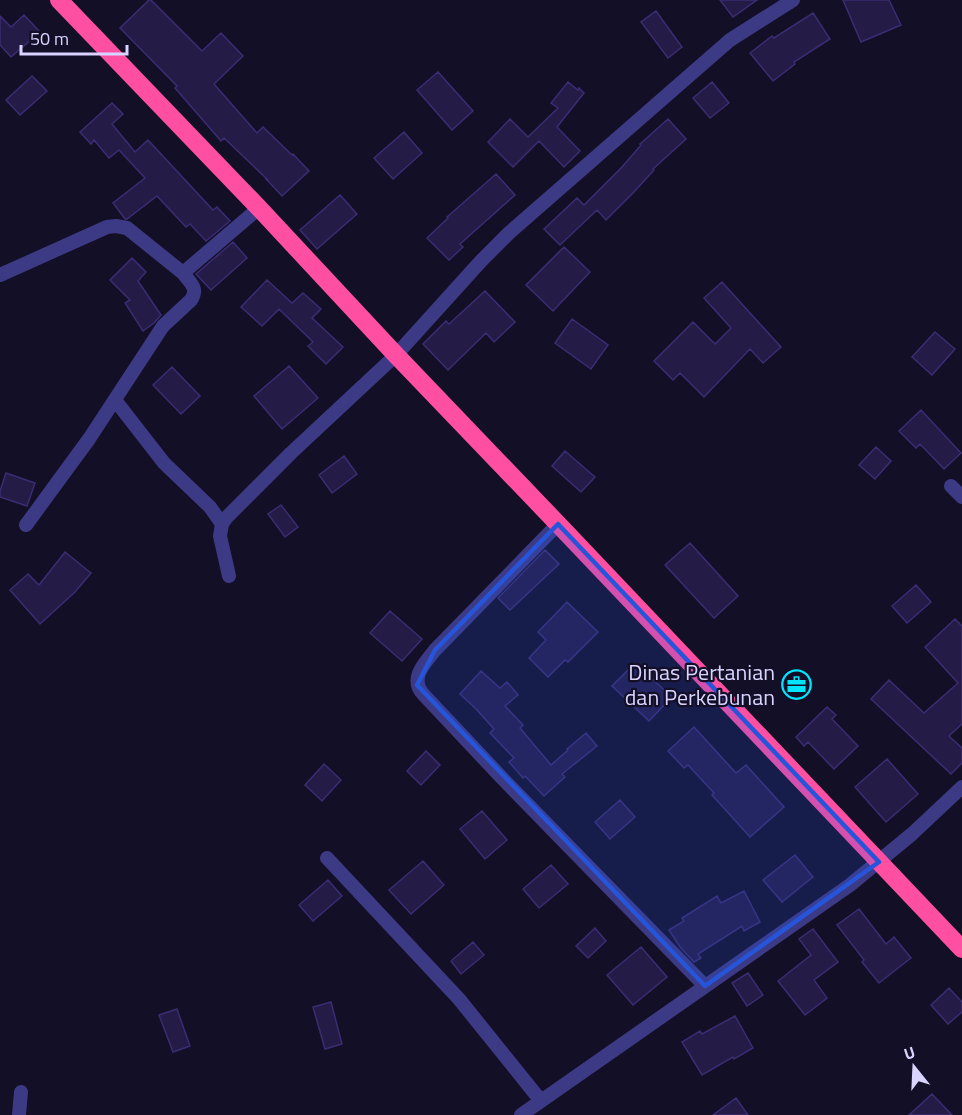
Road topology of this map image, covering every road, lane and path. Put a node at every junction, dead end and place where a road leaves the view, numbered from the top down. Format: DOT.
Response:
graph roads {
  1 [pos="59,0"];
  2 [pos="792,0"];
  3 [pos="259,208"];
  4 [pos="183,273"];
  5 [pos="0,275"];
  6 [pos="396,356"];
  7 [pos="115,400"];
  8 [pos="951,486"];
  9 [pos="962,497"];
  10 [pos="222,524"];
  11 [pos="558,524"];
  12 [pos="26,525"];
  13 [pos="229,576"];
  14 [pos="962,787"];
  15 [pos="327,858"];
  16 [pos="879,862"];
  17 [pos="962,949"];
  18 [pos="705,986"];
  19 [pos="21,1092"];
  20 [pos="541,1101"];
  21 [pos="19,1115"];
  22 [pos="521,1115"];
  1 -- 3 [label="highway"];
  2 -- 6 [label="street"];
  3 -- 4 [label="street"];
  3 -- 6 [label="highway"];
  4 -- 5 [label="street"];
  4 -- 7 [label="street"];
  6 -- 10 [label="street"];
  6 -- 11 [label="highway"];
  7 -- 10 [label="street"];
  7 -- 12 [label="street"];
  8 -- 9 [label="street"];
  10 -- 13 [label="street"];
  11 -- 16 [label="highway"];
  11 -- 18 [label="street"];
  14 -- 16 [label="street"];
  15 -- 20 [label="street"];
  16 -- 17 [label="highway"];
  16 -- 18 [label="street"];
  18 -- 20 [label="street"];
  19 -- 21 [label="street"];
  20 -- 22 [label="street"];
}
